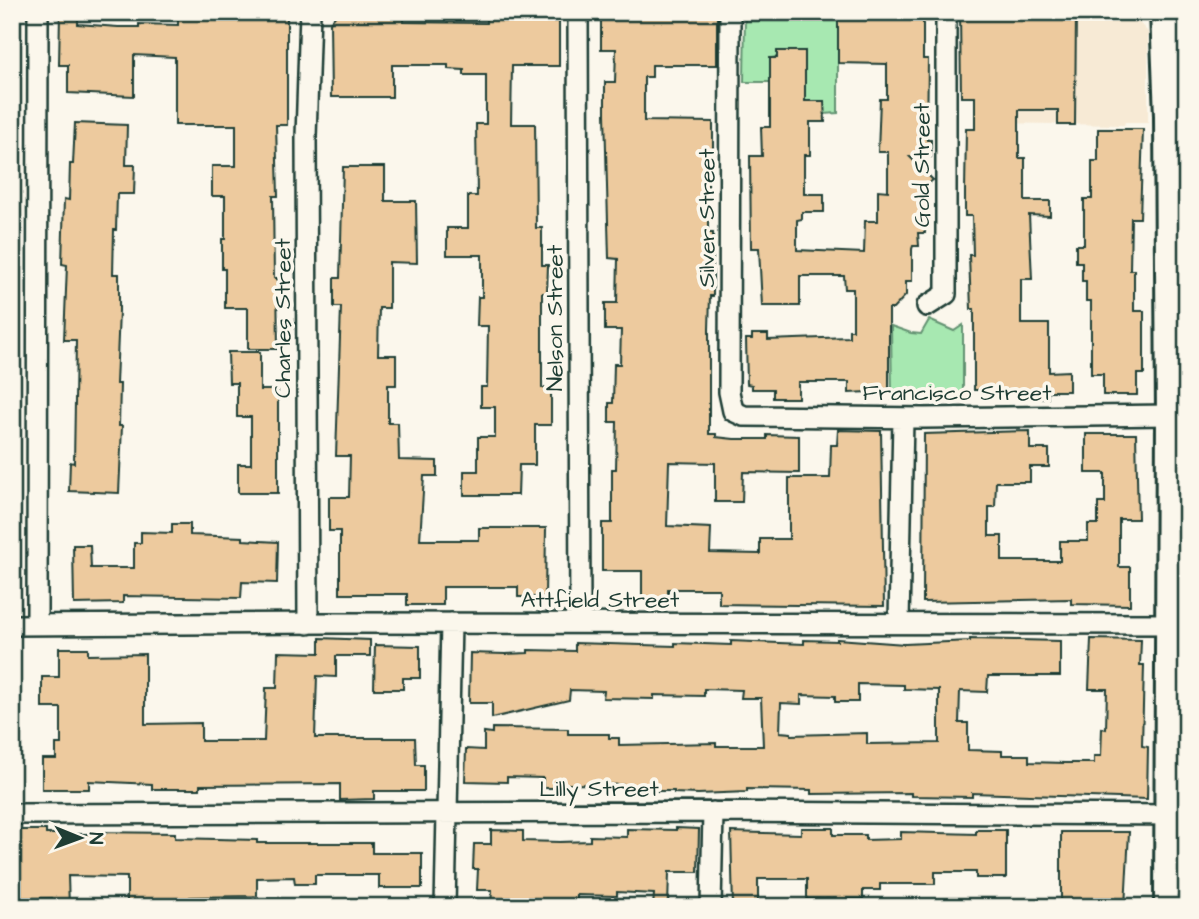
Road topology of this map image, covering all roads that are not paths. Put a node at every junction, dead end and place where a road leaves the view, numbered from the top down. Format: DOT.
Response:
graph roads {
  1 [pos="38,12"];
  2 [pos="310,12"];
  3 [pos="578,12"];
  4 [pos="730,12"];
  5 [pos="946,12"];
  6 [pos="1164,12"];
  7 [pos="1185,12"];
  8 [pos="1187,264"];
  9 [pos="927,306"];
  10 [pos="1170,415"];
  11 [pos="744,416"];
  12 [pos="903,418"];
  13 [pos="451,623"];
  14 [pos="580,623"];
  15 [pos="900,623"];
  16 [pos="308,624"];
  17 [pos="1177,624"];
  18 [pos="12,625"];
  19 [pos="37,625"];
  20 [pos="1187,750"];
  21 [pos="713,812"];
  22 [pos="12,814"];
  23 [pos="447,814"];
  24 [pos="1177,815"];
  25 [pos="445,907"];
  26 [pos="711,907"];
  27 [pos="1168,907"];
  28 [pos="1186,907"];
  1 -- 19 [label="street"];
  2 -- 16 [label="street, Charles Street"];
  3 -- 14 [label="street, Nelson Street"];
  4 -- 11 [label="street, Silver Street"];
  5 -- 9 [label="street, Gold Street"];
  6 -- 10 [label="main road"];
  7 -- 8 [label="main road"];
  10 -- 12 [label="street, Francisco Street"];
  10 -- 17 [label="main road"];
  11 -- 12 [label="street, Francisco Street"];
  12 -- 15 [label="street"];
  13 -- 14 [label="street, Attfield Street"];
  13 -- 16 [label="street, Attfield Street"];
  13 -- 23 [label="street"];
  14 -- 15 [label="street, Attfield Street"];
  15 -- 17 [label="street, Attfield Street"];
  16 -- 19 [label="street, Attfield Street"];
  17 -- 24 [label="main road"];
  18 -- 19 [label="street, Attfield Street"];
  20 -- 24 [label="main road"];
  21 -- 23 [label="street, Lilly Street"];
  21 -- 24 [label="street, Lilly Street"];
  21 -- 26 [label="street"];
  22 -- 23 [label="street, Lilly Street"];
  23 -- 25 [label="street"];
  24 -- 27 [label="main road"];
  24 -- 28 [label="main road"];
}
